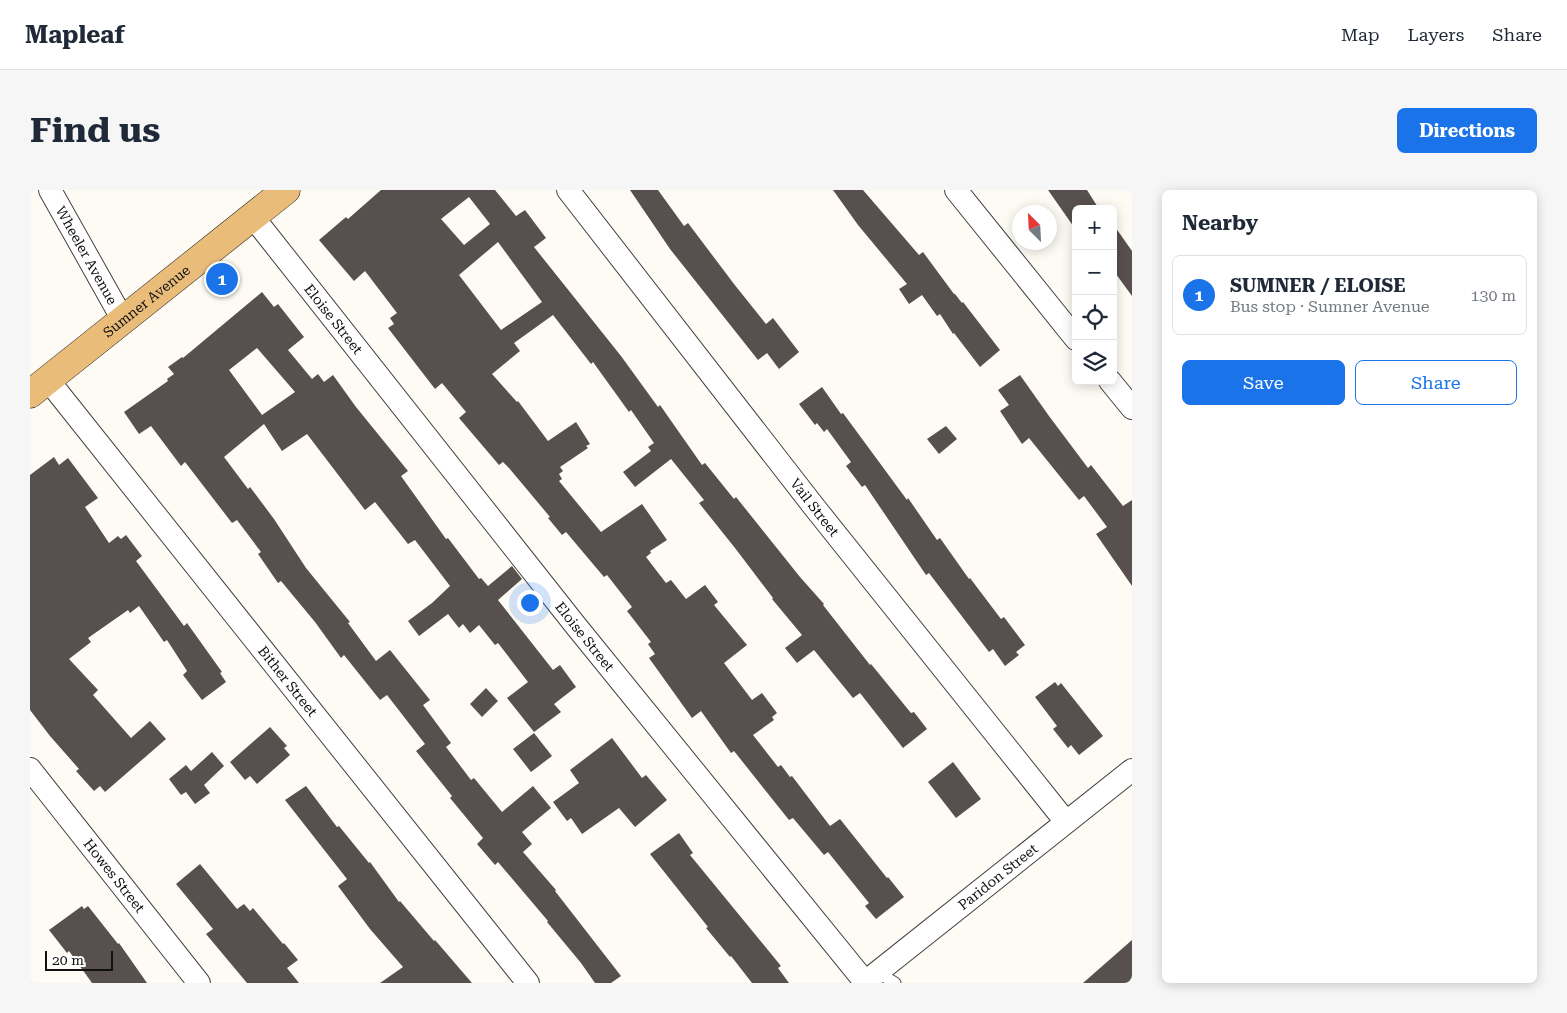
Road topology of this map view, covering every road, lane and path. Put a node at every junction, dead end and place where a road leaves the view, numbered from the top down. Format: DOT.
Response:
graph roads {
  1 [pos="50,190"];
  2 [pos="286,190"];
  3 [pos="568,190"];
  4 [pos="956,190"];
  5 [pos="253,217"];
  6 [pos="123,320"];
  7 [pos="1072,334"];
  8 [pos="1113,385"];
  9 [pos="39,387"];
  10 [pos="1132,408"];
  11 [pos="30,769"];
  12 [pos="1132,770"];
  13 [pos="1066,822"];
  14 [pos="875,980"];
  15 [pos="199,983"];
  16 [pos="528,983"];
  1 -- 6 [label="street, Wheeler Avenue"];
  2 -- 5 [label="main road, Sumner Avenue"];
  3 -- 13 [label="street, Vail Street"];
  4 -- 7 [label="street"];
  5 -- 6 [label="main road, Sumner Avenue"];
  5 -- 14 [label="street, Eloise Street"];
  6 -- 9 [label="main road, Sumner Avenue"];
  8 -- 10 [label="street"];
  9 -- 16 [label="street, Bither Street"];
  11 -- 15 [label="street, Howes Street"];
  12 -- 13 [label="street, Paridon Street"];
  13 -- 14 [label="street, Paridon Street"];
}
